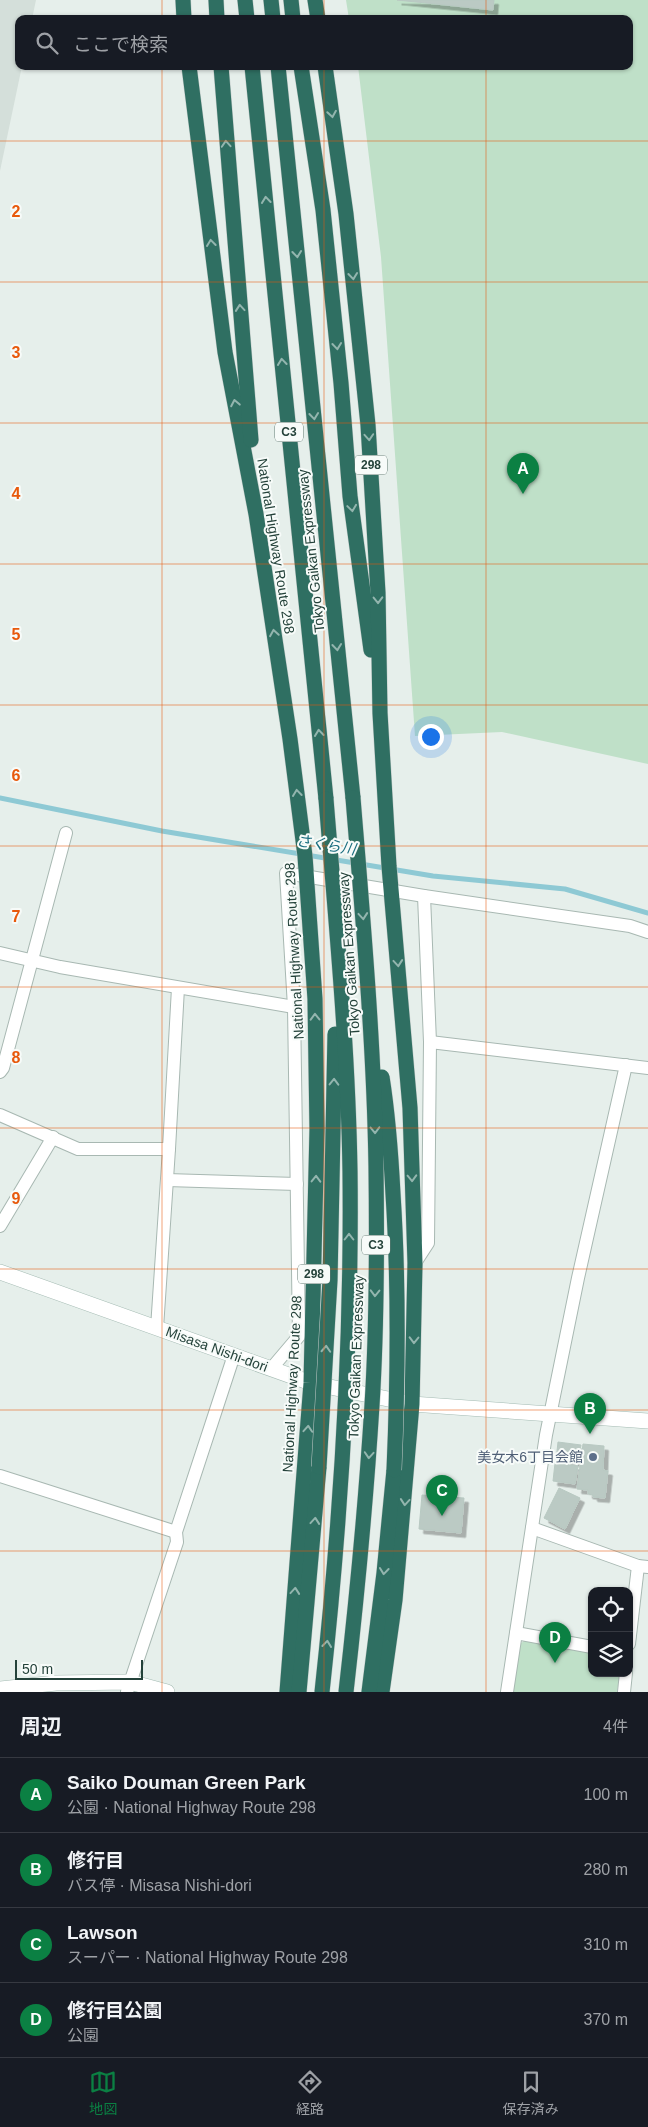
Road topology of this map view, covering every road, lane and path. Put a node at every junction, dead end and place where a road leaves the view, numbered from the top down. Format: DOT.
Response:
graph roads {
  1 [pos="183,0"];
  2 [pos="216,0"];
  3 [pos="245,0"];
  4 [pos="271,0"];
  5 [pos="290,0"];
  6 [pos="315,0"];
  7 [pos="184,15"];
  8 [pos="218,15"];
  9 [pos="247,15"];
  10 [pos="273,15"];
  11 [pos="292,15"];
  12 [pos="317,15"];
  13 [pos="190,70"];
  14 [pos="221,70"];
  15 [pos="252,70"];
  16 [pos="278,70"];
  17 [pos="302,70"];
  18 [pos="326,70"];
  19 [pos="256,514"];
  20 [pos="380,713"];
  21 [pos="66,833"];
  22 [pos="306,876"];
  23 [pos="390,879"];
  24 [pos="424,896"];
  25 [pos="648,932"];
  26 [pos="0,953"];
  27 [pos="339,956"];
  28 [pos="33,962"];
  29 [pos="178,988"];
  30 [pos="294,1007"];
  31 [pos="371,1014"];
  32 [pos="430,1042"];
  33 [pos="626,1066"];
  34 [pos="648,1068"];
  35 [pos="0,1072"];
  36 [pos="0,1115"];
  37 [pos="53,1137"];
  38 [pos="170,1149"];
  39 [pos="167,1180"];
  40 [pos="297,1184"];
  41 [pos="0,1226"];
  42 [pos="415,1262"];
  43 [pos="0,1272"];
  44 [pos="157,1328"];
  45 [pos="234,1355"];
  46 [pos="271,1369"];
  47 [pos="311,1383"];
  48 [pos="412,1404"];
  49 [pos="550,1413"];
  50 [pos="648,1422"];
  51 [pos="0,1476"];
  52 [pos="532,1528"];
  53 [pos="176,1532"];
  54 [pos="643,1567"];
  55 [pos="631,1632"];
  56 [pos="516,1633"];
  57 [pos="588,1646"];
  58 [pos="626,1677"];
  59 [pos="54,1687"];
  60 [pos="129,1687"];
  61 [pos="0,1689"];
  62 [pos="167,1692"];
  63 [pos="287,1692"];
  64 [pos="299,1692"];
  65 [pos="322,1692"];
  66 [pos="346,1692"];
  67 [pos="369,1692"];
  68 [pos="382,1692"];
  69 [pos="507,1692"];
  70 [pos="624,1692"];
  1 -- 7 [label="highway"];
  2 -- 8 [label="highway"];
  3 -- 9 [label="highway"];
  4 -- 10 [label="highway"];
  5 -- 11 [label="highway"];
  6 -- 12 [label="highway"];
  19 -- 13 [label="highway, National Highway Route 298 / 298, one-way"];
  19 -- 14 [label="highway, one-way"];
  27 -- 15 [label="highway, Tokyo Gaikan Expressway / C3, one-way, bridge"];
  16 -- 31 [label="highway, Tokyo Gaikan Expressway / C3, one-way, bridge"];
  17 -- 20 [label="highway, one-way"];
  18 -- 20 [label="highway, 298, one-way"];
  22 -- 19 [label="highway, National Highway Route 298 / 298, one-way"];
  20 -- 23 [label="highway, 298"];
  21 -- 28 [label="street"];
  22 -- 23 [label="street"];
  22 -- 30 [label="street"];
  47 -- 22 [label="highway, National Highway Route 298 / 298, one-way"];
  23 -- 24 [label="street"];
  23 -- 42 [label="highway, 298, one-way"];
  24 -- 25 [label="street"];
  24 -- 32 [label="street"];
  26 -- 28 [label="street"];
  64 -- 27 [label="highway, one-way, bridge"];
  65 -- 27 [label="highway, Tokyo Gaikan Expressway / C3, one-way, bridge"];
  28 -- 29 [label="street"];
  28 -- 35 [label="street"];
  29 -- 30 [label="street"];
  29 -- 38 [label="street"];
  30 -- 40 [label="street"];
  31 -- 66 [label="highway, Tokyo Gaikan Expressway / C3, one-way, bridge"];
  31 -- 67 [label="highway, one-way, bridge"];
  32 -- 33 [label="street"];
  32 -- 42 [label="street"];
  33 -- 34 [label="street"];
  33 -- 49 [label="street"];
  36 -- 37 [label="street"];
  37 -- 38 [label="street"];
  37 -- 41 [label="street"];
  38 -- 39 [label="street"];
  39 -- 40 [label="street"];
  39 -- 44 [label="street"];
  40 -- 46 [label="street"];
  42 -- 48 [label="highway, 298, one-way"];
  43 -- 44 [label="street, Misasa Nishi-dori"];
  44 -- 45 [label="street, Misasa Nishi-dori"];
  45 -- 46 [label="street, Misasa Nishi-dori"];
  45 -- 53 [label="street"];
  46 -- 47 [label="street, Misasa Nishi-dori"];
  47 -- 48 [label="street, Misasa Nishi-dori"];
  63 -- 47 [label="highway, National Highway Route 298 / 298, one-way"];
  48 -- 49 [label="street, Misasa Nishi-dori"];
  48 -- 68 [label="highway, 298, one-way"];
  49 -- 50 [label="street, Misasa Nishi-dori"];
  49 -- 52 [label="street"];
  51 -- 53 [label="street"];
  52 -- 54 [label="street"];
  52 -- 56 [label="street"];
  53 -- 60 [label="street"];
  54 -- 55 [label="street"];
  56 -- 57 [label="street"];
  56 -- 69 [label="street"];
  58 -- 70 [label="street"];
  59 -- 60 [label="street"];
  59 -- 61 [label="street"];
  60 -- 62 [label="street"];
}
